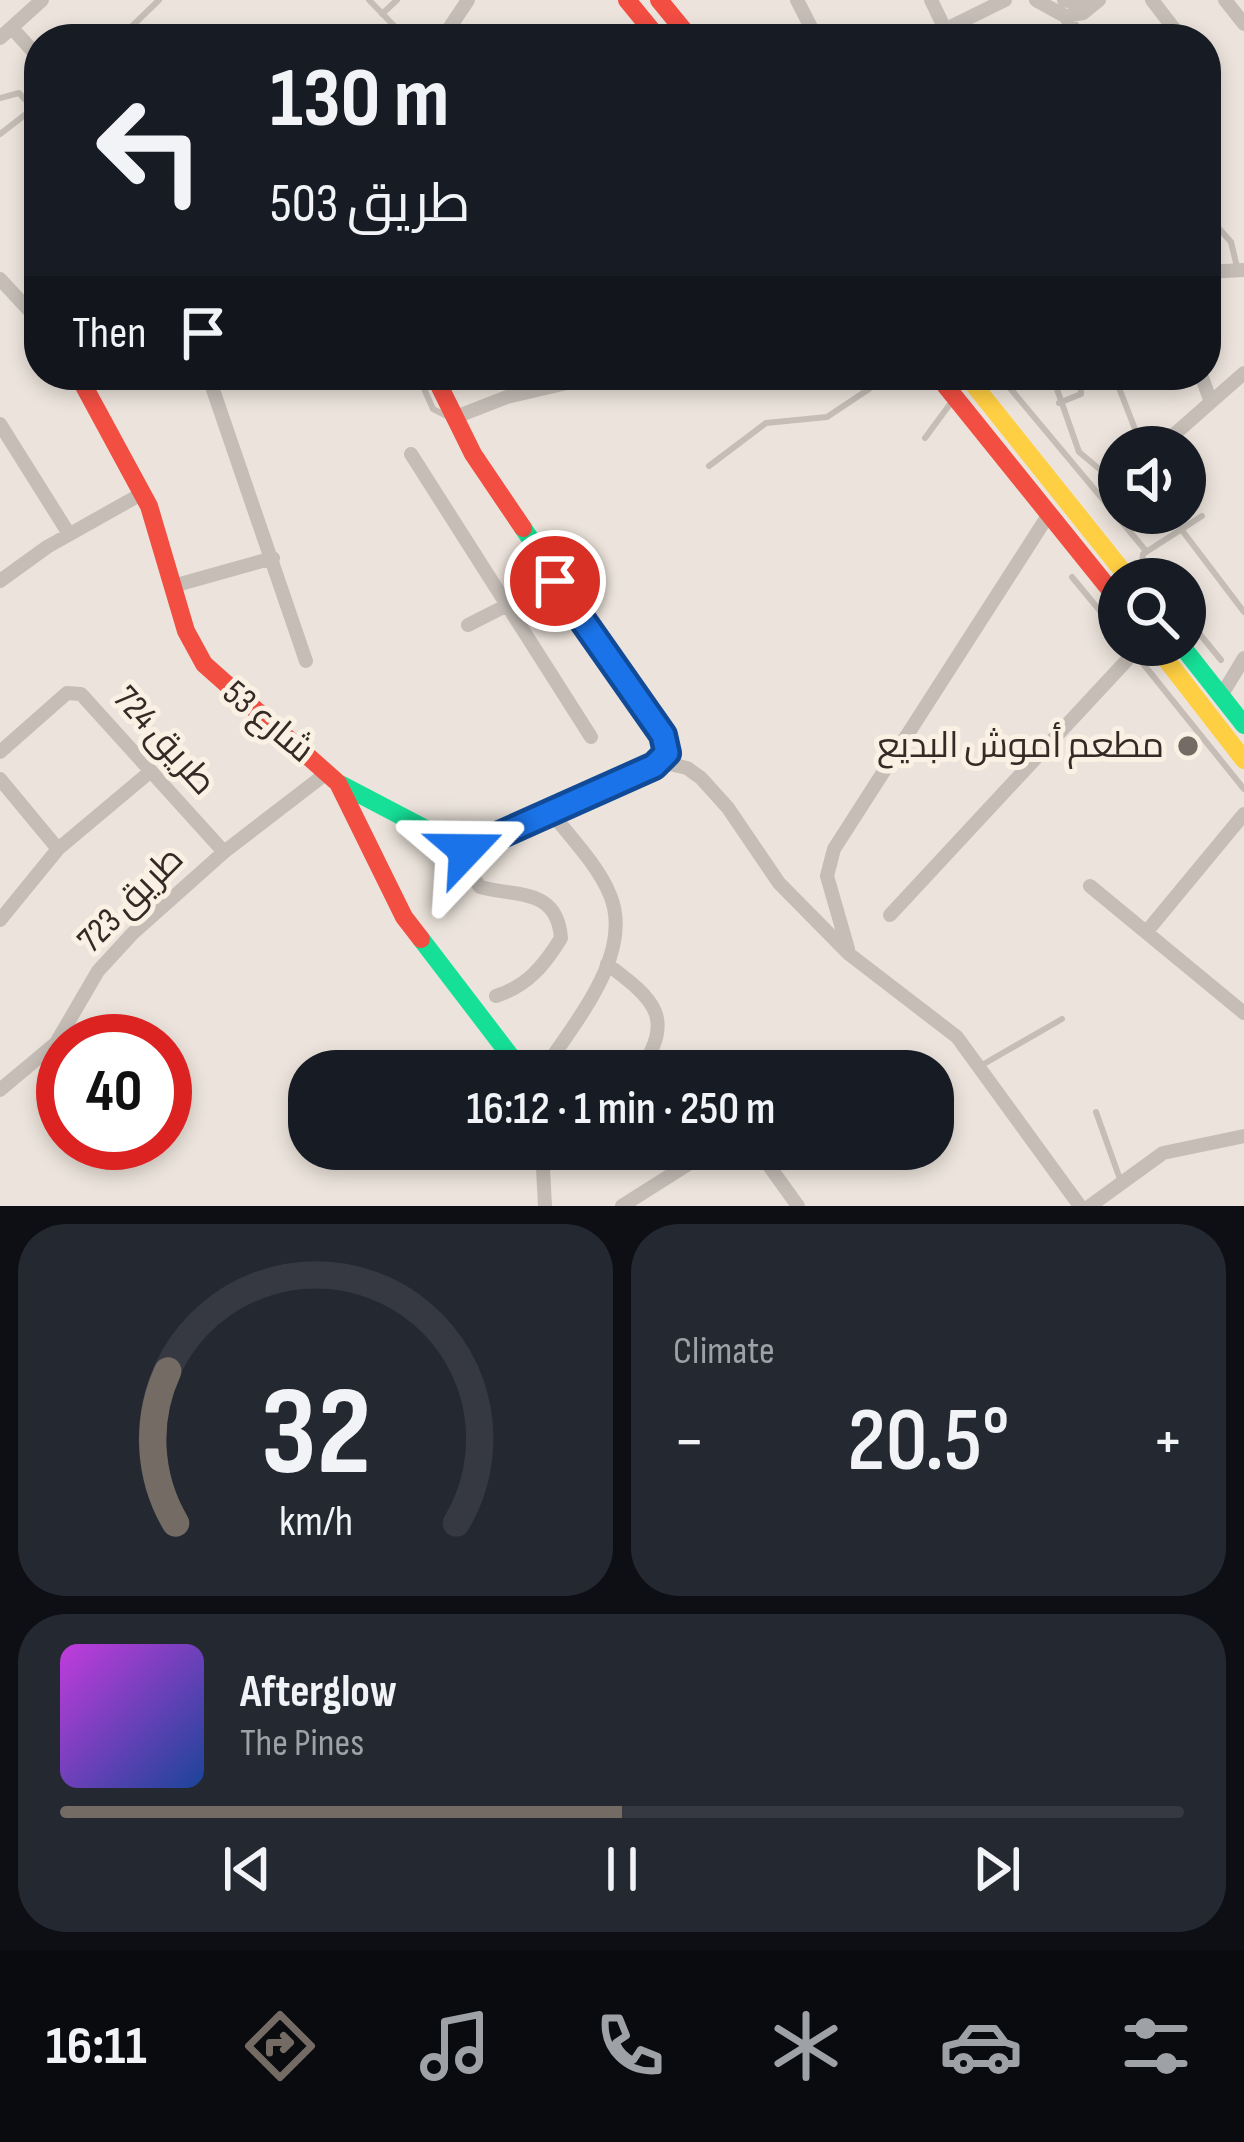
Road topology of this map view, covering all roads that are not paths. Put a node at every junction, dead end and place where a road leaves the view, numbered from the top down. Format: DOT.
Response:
graph roads {
  1 [pos="42,0"];
  2 [pos="159,0"];
  3 [pos="369,0"];
  4 [pos="397,0"];
  5 [pos="627,0"];
  6 [pos="659,0"];
  7 [pos="1006,0"];
  8 [pos="1152,0"];
  9 [pos="1225,0"];
  10 [pos="1048,4"];
  11 [pos="1095,4"];
  12 [pos="382,14"];
  13 [pos="134,24"];
  14 [pos="392,24"];
  15 [pos="647,24"];
  16 [pos="679,24"];
  17 [pos="956,24"];
  18 [pos="1170,24"];
  19 [pos="1244,24"];
  20 [pos="6,33"];
  21 [pos="24,115"];
  22 [pos="0,134"];
  23 [pos="1221,233"];
  24 [pos="1233,248"];
  25 [pos="1221,254"];
  26 [pos="1241,271"];
  27 [pos="0,279"];
  28 [pos="24,305"];
  29 [pos="1244,373"];
  30 [pos="86,390"];
  31 [pos="213,390"];
  32 [pos="425,390"];
  33 [pos="441,390"];
  34 [pos="537,390"];
  35 [pos="868,390"];
  36 [pos="949,390"];
  37 [pos="978,390"];
  38 [pos="1012,390"];
  39 [pos="1056,390"];
  40 [pos="1082,390"];
  41 [pos="1120,390"];
  42 [pos="1207,390"];
  43 [pos="955,397"];
  44 [pos="1211,402"];
  45 [pos="1059,403"];
  46 [pos="453,418"];
  47 [pos="0,424"];
  48 [pos="1134,426"];
  49 [pos="1184,426"];
  50 [pos="926,437"];
  51 [pos="411,454"];
  52 [pos="709,466"];
  53 [pos="1098,468"];
  54 [pos="143,493"];
  55 [pos="1049,514"];
  56 [pos="69,534"];
  57 [pos="1172,534"];
  58 [pos="1185,534"];
  59 [pos="1145,550"];
  60 [pos="273,558"];
  61 [pos="1112,558"];
  62 [pos="1143,558"];
  63 [pos="1098,575"];
  64 [pos="1072,577"];
  65 [pos="0,581"];
  66 [pos="555,581"];
  67 [pos="172,586"];
  68 [pos="510,603"];
  69 [pos="1098,609"];
  70 [pos="1244,611"];
  71 [pos="468,625"];
  72 [pos="1206,642"];
  73 [pos="1241,660"];
  74 [pos="306,661"];
  75 [pos="1221,661"];
  76 [pos="1126,666"];
  77 [pos="1156,666"];
  78 [pos="1159,666"];
  79 [pos="1198,666"];
  80 [pos="1204,673"];
  81 [pos="1221,696"];
  82 [pos="1244,725"];
  83 [pos="591,737"];
  84 [pos="0,752"];
  85 [pos="1244,760"];
  86 [pos="661,762"];
  87 [pos="151,771"];
  88 [pos="333,777"];
  89 [pos="0,779"];
  90 [pos="1244,789"];
  91 [pos="550,811"];
  92 [pos="1244,814"];
  93 [pos="58,849"];
  94 [pos="466,850"];
  95 [pos="224,852"];
  96 [pos="1090,886"];
  97 [pos="890,915"];
  98 [pos="1,917"];
  99 [pos="1148,930"];
  100 [pos="849,954"];
  101 [pos="607,964"];
  102 [pos="496,996"];
  103 [pos="1244,1013"];
  104 [pos="1061,1019"];
  105 [pos="506,1050"];
  106 [pos="556,1050"];
  107 [pos="654,1050"];
  108 [pos="979,1066"];
  109 [pos="0,1090"];
  110 [pos="1096,1112"];
  111 [pos="1244,1136"];
  112 [pos="543,1170"];
  113 [pos="679,1170"];
  114 [pos="772,1170"];
  115 [pos="1120,1182"];
  116 [pos="545,1206"];
  117 [pos="622,1206"];
  118 [pos="798,1206"];
  119 [pos="1080,1206"];
  120 [pos="1090,1206"];
  1 -- 20 [label="street"];
  2 -- 13 [label="lane"];
  3 -- 12 [label="lane"];
  4 -- 12 [label="lane"];
  5 -- 15 [label="street"];
  6 -- 16 [label="street"];
  7 -- 17 [label="street"];
  8 -- 18 [label="street"];
  9 -- 19 [label="street"];
  10 -- 11 [label="street"];
  12 -- 14 [label="lane"];
  21 -- 22 [label="lane"];
  23 -- 24 [label="lane"];
  24 -- 25 [label="lane"];
  24 -- 26 [label="lane"];
  27 -- 28 [label="street"];
  29 -- 44 [label="street"];
  30 -- 54 [label="street, شارع 53"];
  31 -- 60 [label="street"];
  32 -- 46 [label="lane"];
  33 -- 46 [label="street"];
  34 -- 46 [label="street"];
  35 -- 52 [label="lane"];
  36 -- 43 [label="street"];
  37 -- 61 [label="street"];
  38 -- 59 [label="lane"];
  39 -- 45 [label="lane"];
  40 -- 45 [label="lane"];
  41 -- 48 [label="lane"];
  42 -- 44 [label="street"];
  43 -- 50 [label="lane"];
  43 -- 55 [label="street"];
  44 -- 49 [label="street"];
  45 -- 53 [label="lane"];
  46 -- 66 [label="street"];
  47 -- 56 [label="street"];
  51 -- 68 [label="street"];
  54 -- 56 [label="street"];
  54 -- 67 [label="street, شارع 53"];
  55 -- 63 [label="street"];
  55 -- 100 [label="street"];
  56 -- 65 [label="street"];
  57 -- 59 [label="lane"];
  58 -- 70 [label="lane"];
  59 -- 62 [label="lane"];
  60 -- 67 [label="street"];
  60 -- 74 [label="street"];
  64 -- 69 [label="lane"];
  66 -- 68 [label="street"];
  66 -- 86 [label="street"];
  67 -- 88 [label="street, شارع 53"];
  68 -- 71 [label="street"];
  68 -- 83 [label="street"];
  72 -- 75 [label="lane"];
  73 -- 80 [label="street"];
  73 -- 81 [label="street"];
  76 -- 97 [label="street"];
  77 -- 90 [label="lane"];
  78 -- 85 [label="street"];
  79 -- 80 [label="street"];
  80 -- 81 [label="street"];
  81 -- 82 [label="street"];
  84 -- 87 [label="street, طريق 724"];
  86 -- 91 [label="street"];
  86 -- 100 [label="street"];
  87 -- 93 [label="street"];
  87 -- 95 [label="street, طريق 724"];
  88 -- 94 [label="street"];
  88 -- 95 [label="street, طريق 723"];
  88 -- 105 [label="street, شارع 53"];
  89 -- 93 [label="street"];
  91 -- 94 [label="street"];
  91 -- 101 [label="street"];
  92 -- 99 [label="street"];
  93 -- 98 [label="street"];
  94 -- 102 [label="street"];
  95 -- 109 [label="street, طريق 723"];
  96 -- 99 [label="street"];
  99 -- 103 [label="street"];
  100 -- 108 [label="street"];
  101 -- 106 [label="street"];
  101 -- 107 [label="street"];
  104 -- 108 [label="lane"];
  108 -- 119 [label="street"];
  110 -- 115 [label="lane"];
  111 -- 115 [label="street"];
  112 -- 116 [label="street"];
  113 -- 117 [label="street"];
  114 -- 118 [label="street"];
  115 -- 120 [label="street"];
}
